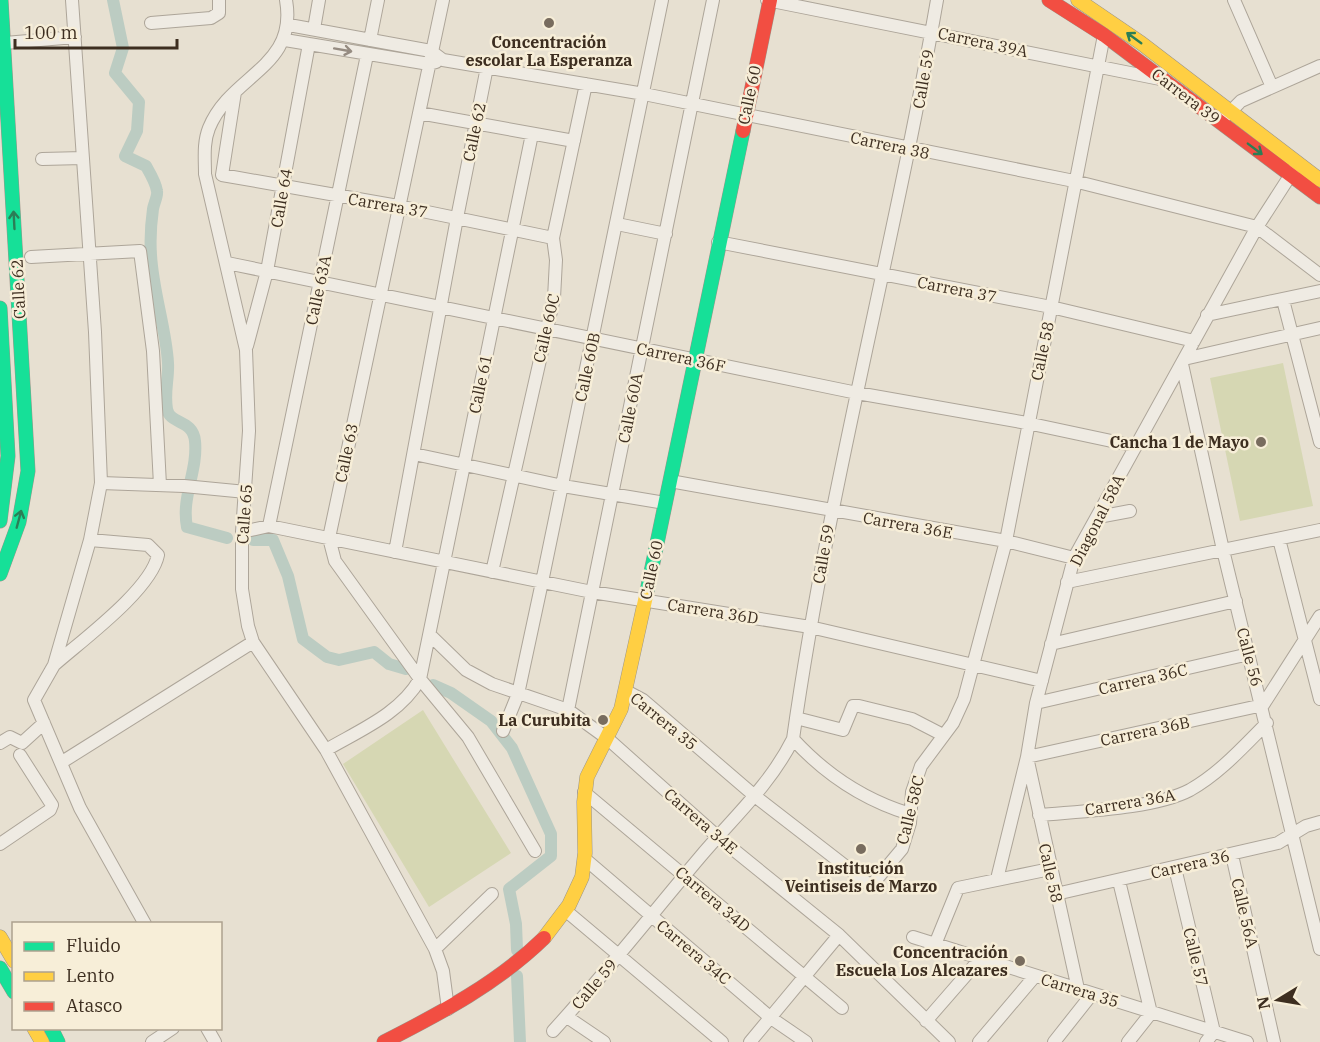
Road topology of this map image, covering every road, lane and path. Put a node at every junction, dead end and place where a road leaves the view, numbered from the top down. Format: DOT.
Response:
graph roads {
  1 [pos="2,0"];
  2 [pos="72,0"];
  3 [pos="219,0"];
  4 [pos="286,0"];
  5 [pos="319,0"];
  6 [pos="378,0"];
  7 [pos="443,0"];
  8 [pos="662,0"];
  9 [pos="713,0"];
  10 [pos="769,0"];
  11 [pos="937,0"];
  12 [pos="1049,0"];
  13 [pos="1078,0"];
  14 [pos="1234,0"];
  15 [pos="151,23"];
  16 [pos="289,25"];
  17 [pos="314,29"];
  18 [pos="931,31"];
  19 [pos="1104,34"];
  20 [pos="75,37"];
  21 [pos="285,40"];
  22 [pos="370,40"];
  23 [pos="4,43"];
  24 [pos="309,44"];
  25 [pos="431,51"];
  26 [pos="366,55"];
  27 [pos="443,60"];
  28 [pos="429,64"];
  29 [pos="1098,66"];
  30 [pos="1320,66"];
  31 [pos="487,67"];
  32 [pos="1163,80"];
  33 [pos="586,84"];
  34 [pos="1272,87"];
  35 [pos="236,91"];
  36 [pos="644,94"];
  37 [pos="693,103"];
  38 [pos="419,113"];
  39 [pos="745,115"];
  40 [pos="1225,117"];
  41 [pos="476,123"];
  42 [pos="532,134"];
  43 [pos="574,141"];
  44 [pos="910,149"];
  45 [pos="83,158"];
  46 [pos="42,159"];
  47 [pos="1294,170"];
  48 [pos="1320,180"];
  49 [pos="1074,181"];
  50 [pos="283,186"];
  51 [pos="338,196"];
  52 [pos="1320,197"];
  53 [pos="398,206"];
  54 [pos="456,218"];
  55 [pos="617,224"];
  56 [pos="1257,226"];
  57 [pos="512,229"];
  58 [pos="666,234"];
  59 [pos="553,238"];
  60 [pos="718,242"];
  61 [pos="89,255"];
  62 [pos="31,257"];
  63 [pos="227,263"];
  64 [pos="267,271"];
  65 [pos="883,274"];
  66 [pos="1320,274"];
  67 [pos="320,283"];
  68 [pos="1320,291"];
  69 [pos="380,294"];
  70 [pos="1283,300"];
  71 [pos="440,307"];
  72 [pos="1051,307"];
  73 [pos="0,308"];
  74 [pos="1207,315"];
  75 [pos="495,318"];
  76 [pos="1320,328"];
  77 [pos="546,329"];
  78 [pos="1292,335"];
  79 [pos="593,339"];
  80 [pos="1194,341"];
  81 [pos="642,349"];
  82 [pos="246,350"];
  83 [pos="695,360"];
  84 [pos="1183,362"];
  85 [pos="857,393"];
  86 [pos="1027,423"];
  87 [pos="1320,442"];
  88 [pos="1135,446"];
  89 [pos="414,454"];
  90 [pos="463,464"];
  91 [pos="514,475"];
  92 [pos="670,481"];
  93 [pos="101,483"];
  94 [pos="160,485"];
  95 [pos="563,486"];
  96 [pos="246,492"];
  97 [pos="612,494"];
  98 [pos="665,503"];
  99 [pos="1130,511"];
  100 [pos="831,512"];
  101 [pos="1098,518"];
  102 [pos="0,521"];
  103 [pos="269,526"];
  104 [pos="1320,530"];
  105 [pos="242,532"];
  106 [pos="329,538"];
  107 [pos="1279,539"];
  108 [pos="90,540"];
  109 [pos="1006,541"];
  110 [pos="1223,550"];
  111 [pos="395,552"];
  112 [pos="1074,558"];
  113 [pos="443,562"];
  114 [pos="492,572"];
  115 [pos="0,574"];
  116 [pos="543,582"];
  117 [pos="1067,582"];
  118 [pos="591,592"];
  119 [pos="644,600"];
  120 [pos="1236,601"];
  121 [pos="1320,616"];
  122 [pos="810,627"];
  123 [pos="430,635"];
  124 [pos="1305,637"];
  125 [pos="254,642"];
  126 [pos="1051,644"];
  127 [pos="1250,654"];
  128 [pos="54,665"];
  129 [pos="971,665"];
  130 [pos="420,679"];
  131 [pos="1042,681"];
  132 [pos="626,690"];
  133 [pos="518,694"];
  134 [pos="1320,699"];
  135 [pos="1036,703"];
  136 [pos="1263,705"];
  137 [pos="568,710"];
  138 [pos="796,718"];
  139 [pos="45,723"];
  140 [pos="1267,723"];
  141 [pos="503,731"];
  142 [pos="943,735"];
  143 [pos="608,739"];
  144 [pos="794,739"];
  145 [pos="0,743"];
  146 [pos="326,750"];
  147 [pos="20,755"];
  148 [pos="1027,757"];
  149 [pos="62,762"];
  150 [pos="584,792"];
  151 [pos="756,797"];
  152 [pos="910,814"];
  153 [pos="1039,816"];
  154 [pos="1320,822"];
  155 [pos="1293,834"];
  156 [pos="718,837"];
  157 [pos="0,844"];
  158 [pos="535,851"];
  159 [pos="1232,855"];
  160 [pos="585,859"];
  161 [pos="1175,868"];
  162 [pos="1050,869"];
  163 [pos="685,875"];
  164 [pos="997,879"];
  165 [pos="1119,881"];
  166 [pos="871,886"];
  167 [pos="492,894"];
  168 [pos="1056,894"];
  169 [pos="565,910"];
  170 [pos="651,915"];
  171 [pos="144,922"];
  172 [pos="839,935"];
  173 [pos="0,937"];
  174 [pos="913,937"];
  175 [pos="936,942"];
  176 [pos="435,949"];
  177 [pos="1320,949"];
  178 [pos="618,955"];
  179 [pos="12,958"];
  180 [pos="980,959"];
  181 [pos="0,968"];
  182 [pos="1035,976"];
  183 [pos="806,977"];
  184 [pos="12,989"];
  185 [pos="1078,989"];
  186 [pos="1092,994"];
  187 [pos="842,1008"];
  188 [pos="448,1009"];
  189 [pos="1151,1013"];
  190 [pos="567,1017"];
  191 [pos="771,1018"];
  192 [pos="926,1021"];
  193 [pos="171,1030"];
  194 [pos="554,1032"];
  195 [pos="1214,1032"];
  196 [pos="1058,1037"];
  197 [pos="152,1042"];
  198 [pos="384,1042"];
  199 [pos="604,1042"];
  200 [pos="722,1042"];
  201 [pos="750,1042"];
  202 [pos="806,1042"];
  203 [pos="949,1042"];
  204 [pos="979,1042"];
  205 [pos="1073,1042"];
  206 [pos="1128,1042"];
  207 [pos="1206,1042"];
  208 [pos="1247,1042"];
  209 [pos="1274,1042"];
  1 -- 23 [label="main road, Calle 62"];
  2 -- 20 [label="street"];
  3 -- 15 [label="street"];
  4 -- 16 [label="street, Calle 65"];
  5 -- 17 [label="street"];
  6 -- 22 [label="street"];
  7 -- 25 [label="street, Calle 63"];
  8 -- 36 [label="street, Calle 60B"];
  9 -- 37 [label="street, Calle 60A"];
  10 -- 18 [label="street, Carrera 39A"];
  10 -- 39 [label="main road, Calle 60"];
  11 -- 18 [label="street, Calle 59"];
  12 -- 19 [label="main road, Carrera 39"];
  40 -- 13 [label="main road, Carrera 39, one-way"];
  14 -- 34 [label="street"];
  16 -- 17 [label="street, Carrera 38"];
  16 -- 21 [label="street, Calle 65"];
  17 -- 22 [label="street, Carrera 38"];
  18 -- 29 [label="street, Carrera 39A"];
  18 -- 44 [label="street, Calle 59"];
  19 -- 29 [label="street, Calle 58"];
  19 -- 32 [label="main road, Carrera 39"];
  20 -- 23 [label="street"];
  20 -- 45 [label="street"];
  21 -- 24 [label="street, Carrera 38"];
  21 -- 35 [label="street, Calle 65"];
  22 -- 25 [label="street, Carrera 38"];
  115 -- 23 [label="main road, Calle 62, one-way"];
  24 -- 26 [label="street, Carrera 38, one-way"];
  24 -- 50 [label="street, Calle 64"];
  25 -- 27 [label="street, Carrera 38"];
  25 -- 28 [label="street, Calle 63"];
  26 -- 28 [label="street, Carrera 38"];
  26 -- 51 [label="street, Calle 63A"];
  27 -- 28 [label="street, Carrera 38"];
  27 -- 31 [label="street, Carrera 38"];
  28 -- 38 [label="street, Calle 63"];
  29 -- 32 [label="street, Carrera 39A"];
  29 -- 49 [label="street, Calle 58"];
  30 -- 34 [label="street"];
  31 -- 33 [label="street, Carrera 38"];
  31 -- 41 [label="street, Calle 62"];
  32 -- 40 [label="main road, Carrera 39"];
  33 -- 36 [label="street, Carrera 38"];
  33 -- 43 [label="street, Calle 60C"];
  34 -- 40 [label="street"];
  35 -- 50 [label="street, Carrera 37"];
  35 -- 63 [label="street, Calle 65"];
  36 -- 37 [label="street, Carrera 38"];
  36 -- 55 [label="street, Calle 60B"];
  37 -- 39 [label="street, Carrera 38"];
  37 -- 58 [label="street, Calle 60A"];
  38 -- 41 [label="street"];
  38 -- 53 [label="street, Calle 63"];
  39 -- 44 [label="street, Carrera 38"];
  39 -- 60 [label="main road, Calle 60"];
  40 -- 47 [label="main road, Carrera 39"];
  41 -- 42 [label="street"];
  41 -- 54 [label="street, Calle 62"];
  42 -- 43 [label="street"];
  42 -- 57 [label="street, Calle 61"];
  43 -- 59 [label="street, Calle 60C"];
  44 -- 49 [label="street, Carrera 38"];
  44 -- 65 [label="street, Calle 59"];
  45 -- 46 [label="street"];
  45 -- 61 [label="street"];
  47 -- 48 [label="main road, Carrera 39"];
  47 -- 52 [label="main road, Carrera 39"];
  47 -- 56 [label="street, Diagonal 58A"];
  49 -- 56 [label="street, Carrera 38"];
  49 -- 72 [label="street, Calle 58"];
  50 -- 51 [label="street, Carrera 37"];
  50 -- 64 [label="street, Calle 64"];
  51 -- 53 [label="street, Carrera 37"];
  51 -- 67 [label="street, Calle 63A"];
  53 -- 54 [label="street, Carrera 37"];
  53 -- 69 [label="street, Calle 63"];
  54 -- 57 [label="street, Carrera 37"];
  54 -- 71 [label="street, Calle 62"];
  55 -- 58 [label="street"];
  55 -- 79 [label="street, Calle 60B"];
  56 -- 66 [label="street, Carrera 38"];
  56 -- 74 [label="street, Diagonal 58A"];
  57 -- 59 [label="street, Carrera 37"];
  57 -- 75 [label="street, Calle 61"];
  58 -- 81 [label="street, Calle 60A"];
  59 -- 77 [label="street, Calle 60C"];
  60 -- 65 [label="street, Carrera 37"];
  60 -- 83 [label="main road, Calle 60"];
  61 -- 62 [label="street"];
  61 -- 93 [label="street"];
  61 -- 94 [label="street"];
  63 -- 64 [label="street, Carrera 36F"];
  63 -- 82 [label="street, Calle 65"];
  64 -- 67 [label="street, Carrera 36F"];
  64 -- 82 [label="street, Calle 64"];
  65 -- 72 [label="street, Carrera 37"];
  65 -- 85 [label="street, Calle 59"];
  67 -- 69 [label="street, Carrera 36F"];
  67 -- 103 [label="street, Calle 63A"];
  68 -- 70 [label="street"];
  69 -- 71 [label="street, Carrera 36F"];
  69 -- 106 [label="street, Calle 63"];
  70 -- 74 [label="street"];
  70 -- 78 [label="street"];
  71 -- 75 [label="street, Carrera 36F"];
  71 -- 89 [label="street, Calle 62"];
  72 -- 80 [label="street, Carrera 37"];
  72 -- 86 [label="street, Calle 58"];
  73 -- 102 [label="main road, Calle 62"];
  74 -- 80 [label="street, Diagonal 58A"];
  75 -- 77 [label="street, Carrera 36F"];
  75 -- 90 [label="street, Calle 61"];
  76 -- 78 [label="street"];
  77 -- 79 [label="street, Carrera 36F"];
  77 -- 91 [label="street, Calle 60C"];
  78 -- 84 [label="street"];
  78 -- 87 [label="street"];
  79 -- 81 [label="street, Carrera 36F"];
  79 -- 95 [label="street, Calle 60B"];
  80 -- 84 [label="street, Diagonal 58A"];
  81 -- 83 [label="street, Carrera 36F"];
  81 -- 97 [label="street, Calle 60A"];
  82 -- 96 [label="street, Calle 65"];
  83 -- 85 [label="street, Carrera 36F"];
  83 -- 92 [label="main road, Calle 60"];
  84 -- 88 [label="street, Diagonal 58A"];
  84 -- 110 [label="street, Calle 56"];
  85 -- 86 [label="street, Carrera 36F"];
  85 -- 100 [label="street, Calle 59"];
  86 -- 88 [label="street, Carrera 36F"];
  86 -- 109 [label="street, Calle 58"];
  88 -- 101 [label="street, Diagonal 58A"];
  89 -- 90 [label="street"];
  89 -- 111 [label="street, Calle 62"];
  90 -- 91 [label="street"];
  90 -- 113 [label="street, Calle 61"];
  91 -- 95 [label="street"];
  91 -- 114 [label="street, Calle 60C"];
  92 -- 98 [label="main road, Calle 60"];
  92 -- 100 [label="street, Carrera 36E"];
  93 -- 94 [label="street"];
  93 -- 108 [label="street"];
  94 -- 96 [label="street"];
  95 -- 97 [label="street"];
  95 -- 116 [label="street, Calle 60B"];
  96 -- 105 [label="street, Calle 65"];
  97 -- 98 [label="street"];
  97 -- 118 [label="street, Calle 60A"];
  98 -- 119 [label="main road, Calle 60"];
  99 -- 101 [label="street"];
  100 -- 109 [label="street, Carrera 36E"];
  100 -- 122 [label="street, Calle 59"];
  101 -- 112 [label="street, Diagonal 58A"];
  103 -- 105 [label="street, Carrera 36D"];
  103 -- 106 [label="street, Carrera 36D"];
  104 -- 107 [label="street"];
  105 -- 125 [label="street, Calle 65"];
  106 -- 111 [label="street, Carrera 36D"];
  106 -- 130 [label="street"];
  107 -- 110 [label="street"];
  107 -- 124 [label="street"];
  108 -- 128 [label="street"];
  108 -- 128 [label="street"];
  109 -- 112 [label="street, Carrera 36E"];
  109 -- 129 [label="street, Calle 58"];
  110 -- 117 [label="street"];
  110 -- 120 [label="street, Calle 56"];
  111 -- 113 [label="street, Carrera 36D"];
  112 -- 117 [label="street, Diagonal 58A"];
  113 -- 114 [label="street, Carrera 36D"];
  113 -- 123 [label="street, Calle 61"];
  114 -- 116 [label="street, Carrera 36D"];
  116 -- 118 [label="street, Carrera 36D"];
  116 -- 133 [label="street, Calle 60B"];
  117 -- 126 [label="street, Diagonal 58A"];
  118 -- 119 [label="street, Carrera 36D"];
  118 -- 137 [label="street, Calle 60A"];
  119 -- 122 [label="street, Carrera 36D"];
  119 -- 132 [label="main road, Calle 60"];
  120 -- 126 [label="street"];
  120 -- 127 [label="street, Calle 56"];
  121 -- 124 [label="street"];
  122 -- 129 [label="street, Carrera 36D"];
  122 -- 138 [label="street, Calle 59"];
  123 -- 130 [label="street"];
  123 -- 133 [label="street, Carrera 34E"];
  124 -- 134 [label="street"];
  124 -- 136 [label="street"];
  125 -- 146 [label="street, Calle 65"];
  125 -- 149 [label="street"];
  126 -- 131 [label="street, Diagonal 58A"];
  127 -- 135 [label="street, Carrera 36C"];
  127 -- 136 [label="street, Calle 56"];
  128 -- 139 [label="street"];
  129 -- 131 [label="street, Carrera 36D"];
  129 -- 142 [label="street, Calle 58C"];
  130 -- 146 [label="street"];
  130 -- 158 [label="street"];
  131 -- 135 [label="street, Diagonal 58A"];
  132 -- 143 [label="main road, Calle 60"];
  132 -- 151 [label="street, Carrera 35"];
  133 -- 137 [label="street, Carrera 34E"];
  133 -- 141 [label="street, Calle 60B"];
  135 -- 148 [label="street, Diagonal 58A"];
  136 -- 140 [label="street, Calle 56"];
  136 -- 148 [label="street, Carrera 36B"];
  137 -- 143 [label="street, Carrera 34E"];
  138 -- 142 [label="street"];
  138 -- 144 [label="street, Calle 59"];
  139 -- 145 [label="street"];
  139 -- 149 [label="street"];
  140 -- 153 [label="street, Carrera 36A"];
  140 -- 155 [label="street, Calle 56"];
  142 -- 152 [label="street, Calle 58C"];
  143 -- 150 [label="main road, Calle 60"];
  143 -- 156 [label="street, Carrera 34E"];
  144 -- 151 [label="street, Calle 59"];
  144 -- 152 [label="street"];
  146 -- 176 [label="street, Calle 65"];
  147 -- 157 [label="street"];
  148 -- 153 [label="street, Calle 58"];
  148 -- 164 [label="street, Diagonal 58A"];
  149 -- 171 [label="street"];
  150 -- 160 [label="main road, Calle 60"];
  150 -- 163 [label="street, Carrera 34D"];
  151 -- 156 [label="street, Calle 59"];
  151 -- 166 [label="street, Carrera 35"];
  152 -- 166 [label="street, Calle 58C"];
  153 -- 162 [label="street, Calle 58"];
  154 -- 155 [label="street, Carrera 36"];
  155 -- 159 [label="street, Carrera 36"];
  155 -- 177 [label="street, Calle 56"];
  156 -- 163 [label="street, Calle 59"];
  156 -- 172 [label="street, Carrera 34E"];
  159 -- 161 [label="street, Carrera 36"];
  159 -- 209 [label="street, Calle 56A"];
  160 -- 169 [label="main road, Calle 60"];
  160 -- 170 [label="street, Carrera 34C"];
  161 -- 165 [label="street, Carrera 36"];
  161 -- 195 [label="street, Calle 57"];
  162 -- 164 [label="street"];
  162 -- 168 [label="street, Calle 58"];
  163 -- 170 [label="street, Calle 59"];
  163 -- 183 [label="street, Carrera 34D"];
  164 -- 175 [label="street"];
  165 -- 168 [label="street, Carrera 36"];
  165 -- 189 [label="street"];
  167 -- 176 [label="street"];
  168 -- 185 [label="street, Calle 58"];
  169 -- 178 [label="street"];
  169 -- 188 [label="main road, Calle 60"];
  170 -- 178 [label="street, Calle 59"];
  170 -- 191 [label="street, Carrera 34C"];
  172 -- 183 [label="street"];
  172 -- 192 [label="street, Carrera 34E"];
  173 -- 179 [label="main road"];
  174 -- 175 [label="street, Carrera 35"];
  175 -- 180 [label="street, Carrera 35"];
  176 -- 188 [label="street, Calle 65"];
  178 -- 190 [label="street, Calle 59"];
  178 -- 200 [label="street"];
  180 -- 182 [label="street, Carrera 35"];
  180 -- 192 [label="street"];
  181 -- 184 [label="main road"];
  182 -- 185 [label="street, Carrera 35"];
  182 -- 204 [label="street"];
  183 -- 187 [label="street, Carrera 34D"];
  183 -- 191 [label="street"];
  185 -- 186 [label="street, Carrera 35"];
  186 -- 189 [label="street, Carrera 35"];
  186 -- 196 [label="street"];
  188 -- 198 [label="main road, Calle 60"];
  189 -- 195 [label="street, Carrera 35"];
  189 -- 206 [label="street"];
  190 -- 194 [label="street, Calle 59"];
  190 -- 199 [label="street"];
  191 -- 201 [label="street"];
  191 -- 202 [label="street, Carrera 34C"];
  192 -- 203 [label="street, Carrera 34E"];
  193 -- 197 [label="street"];
  195 -- 207 [label="street"];
  195 -- 208 [label="street, Carrera 35"];
  196 -- 205 [label="street"];
}
